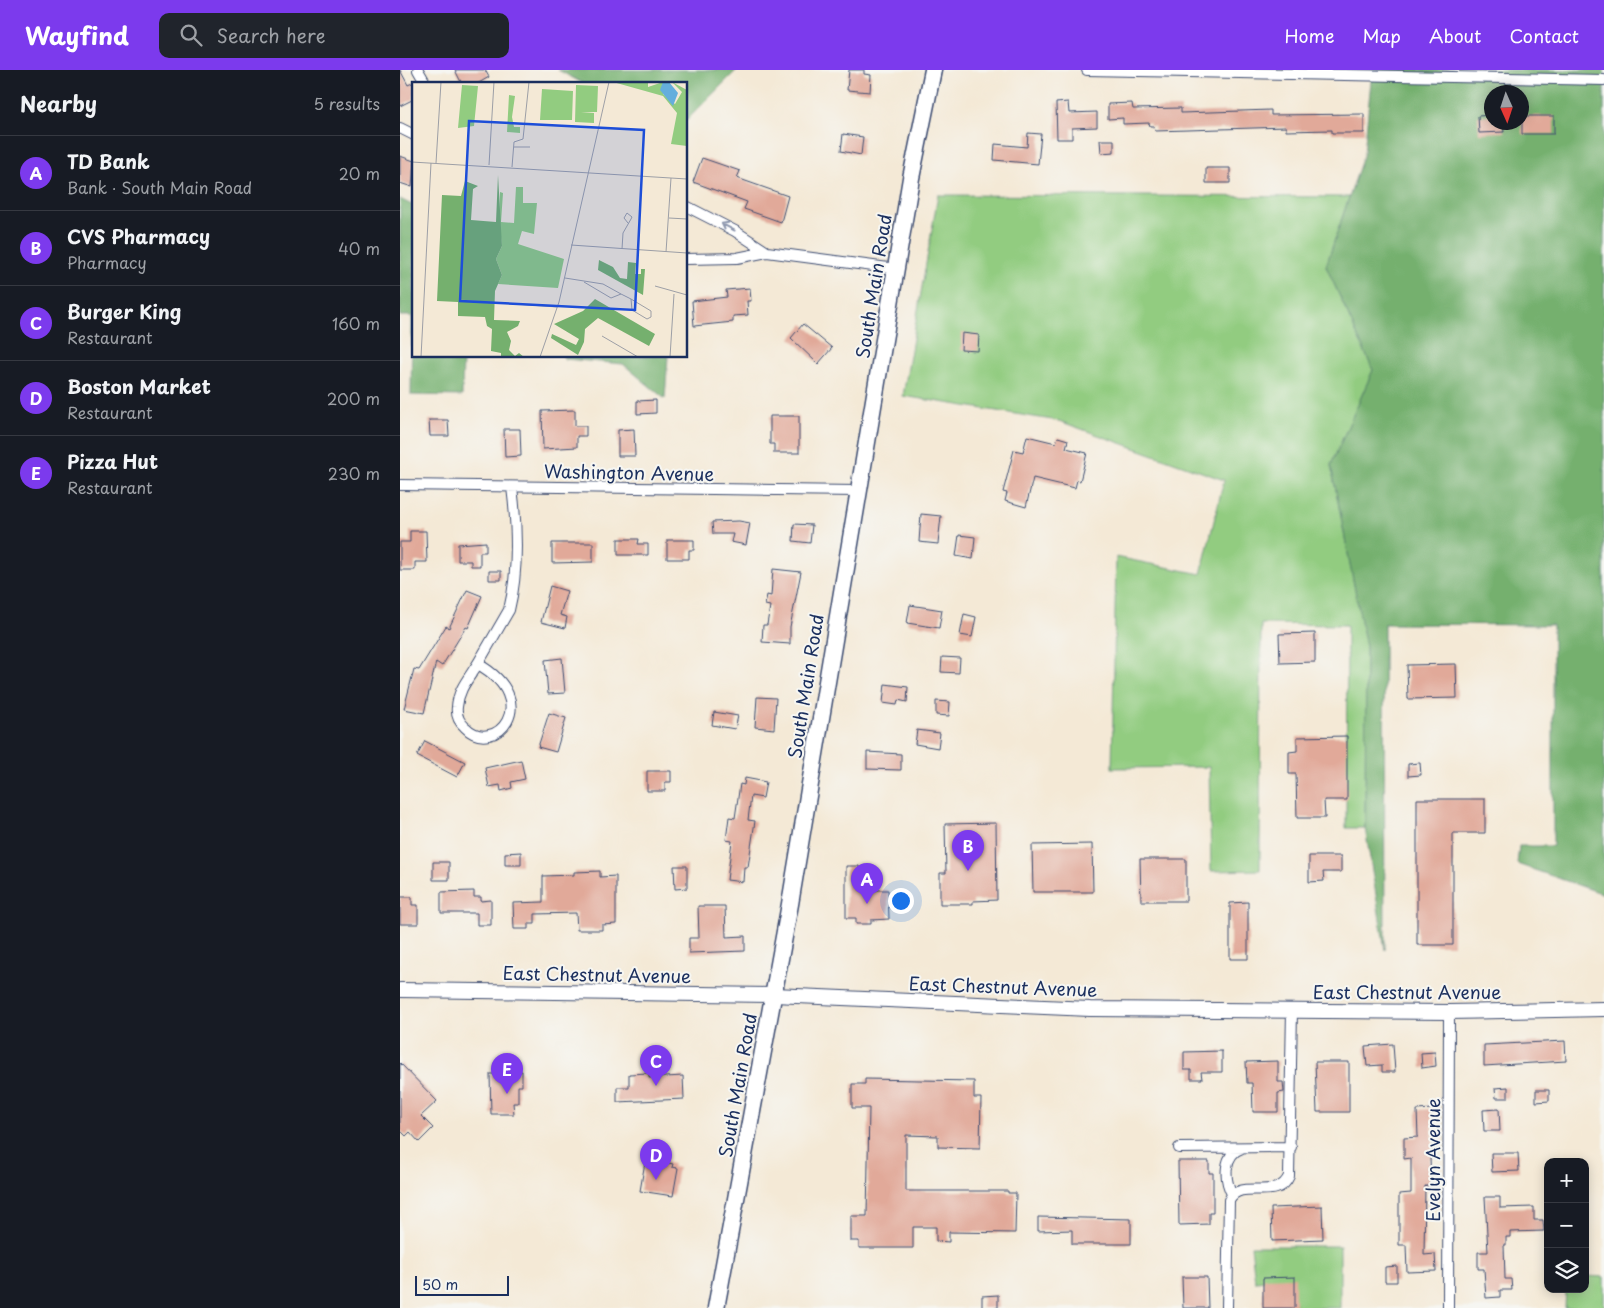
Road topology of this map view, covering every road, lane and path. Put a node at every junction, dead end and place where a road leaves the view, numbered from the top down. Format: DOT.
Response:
graph roads {
  1 [pos="418,70"];
  2 [pos="933,70"];
  3 [pos="1087,70"];
  4 [pos="1604,80"];
  5 [pos="425,82"];
  6 [pos="400,128"];
  7 [pos="412,133"];
  8 [pos="688,207"];
  9 [pos="767,252"];
  10 [pos="688,259"];
  11 [pos="896,269"];
  12 [pos="400,485"];
  13 [pos="512,487"];
  14 [pos="858,491"];
  15 [pos="478,664"];
  16 [pos="400,990"];
  17 [pos="774,995"];
  18 [pos="1292,1009"];
  19 [pos="1604,1009"];
  20 [pos="1449,1012"];
  21 [pos="1244,1147"];
  22 [pos="1291,1147"];
  23 [pos="1178,1148"];
  24 [pos="1232,1194"];
  25 [pos="716,1308"];
  26 [pos="1227,1308"];
  27 [pos="1448,1308"];
  1 -- 5 [label="street"];
  2 -- 11 [label="main road, South Main Road"];
  3 -- 4 [label="street"];
  6 -- 7 [label="street"];
  9 -- 8 [label="street, one-way"];
  9 -- 10 [label="street"];
  9 -- 11 [label="street"];
  11 -- 14 [label="main road, South Main Road"];
  12 -- 13 [label="street, Washington Avenue"];
  13 -- 14 [label="street, Washington Avenue"];
  13 -- 15 [label="street"];
  14 -- 17 [label="main road, South Main Road"];
  15 -- 15 [label="street"];
  16 -- 17 [label="street, East Chestnut Avenue"];
  17 -- 18 [label="street, East Chestnut Avenue"];
  17 -- 25 [label="main road, South Main Road"];
  18 -- 20 [label="street, East Chestnut Avenue"];
  18 -- 22 [label="street"];
  19 -- 20 [label="street, East Chestnut Avenue"];
  20 -- 27 [label="street, Evelyn Avenue"];
  21 -- 22 [label="street"];
  21 -- 23 [label="street"];
  21 -- 24 [label="street"];
  22 -- 24 [label="street"];
  24 -- 26 [label="street"];
}
